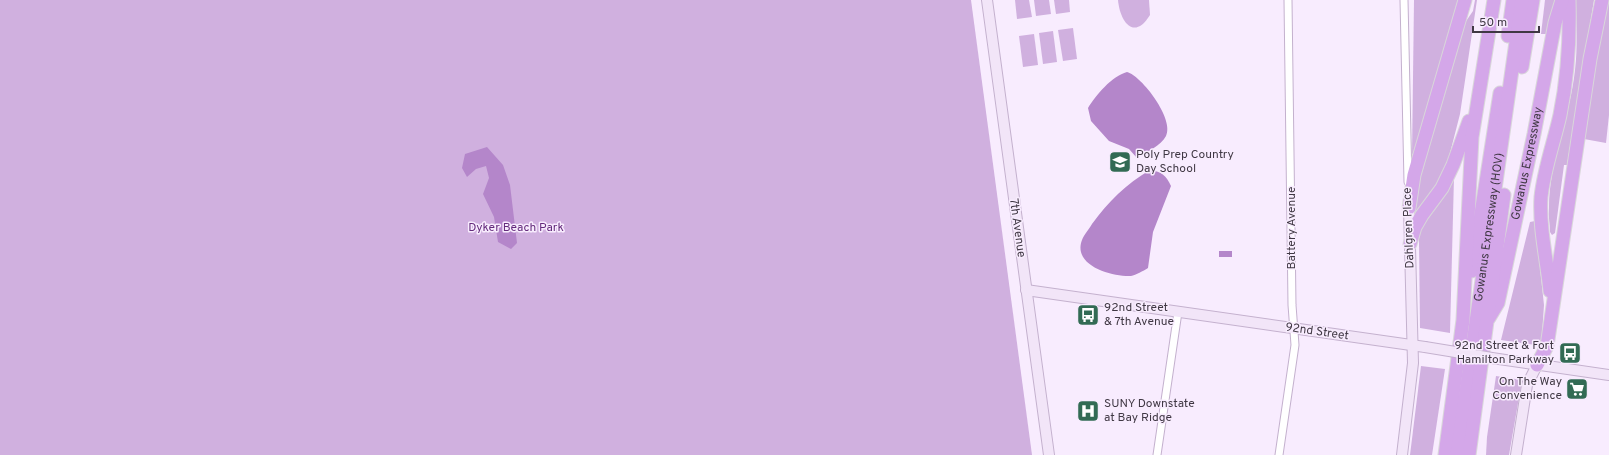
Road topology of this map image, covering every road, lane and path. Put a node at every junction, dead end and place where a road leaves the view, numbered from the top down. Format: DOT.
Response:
graph roads {
  1 [pos="987,0"];
  2 [pos="1288,0"];
  3 [pos="1404,0"];
  4 [pos="1494,0"];
  5 [pos="1513,0"];
  6 [pos="1522,0"];
  7 [pos="1533,0"];
  8 [pos="1562,0"];
  9 [pos="1569,0"];
  10 [pos="1602,0"];
  11 [pos="1464,6"];
  12 [pos="1482,75"];
  13 [pos="1408,208"];
  14 [pos="1410,244"];
  15 [pos="1026,290"];
  16 [pos="1552,309"];
  17 [pos="1178,312"];
  18 [pos="1485,325"];
  19 [pos="1293,328"];
  20 [pos="1462,330"];
  21 [pos="1413,345"];
  22 [pos="1537,365"];
  23 [pos="1609,375"];
  24 [pos="1049,455"];
  25 [pos="1157,455"];
  26 [pos="1279,455"];
  27 [pos="1402,455"];
  28 [pos="1445,455"];
  29 [pos="1457,455"];
  30 [pos="1469,455"];
  31 [pos="1516,455"];
  1 -- 15 [label="main road, 7th Avenue"];
  2 -- 19 [label="street, Battery Avenue"];
  3 -- 13 [label="street, Dahlgren Place"];
  4 -- 12 [label="highway"];
  5 -- 20 [label="highway"];
  6 -- 29 [label="highway, Gowanus Expressway (HOV)"];
  7 -- 18 [label="highway, Gowanus Expressway"];
  8 -- 18 [label="highway, Gowanus Expressway"];
  9 -- 16 [label="highway"];
  10 -- 16 [label="highway"];
  11 -- 13 [label="highway"];
  12 -- 14 [label="highway"];
  12 -- 20 [label="highway"];
  13 -- 14 [label="main road, Dahlgren Place"];
  14 -- 21 [label="main road, Dahlgren Place"];
  15 -- 17 [label="main road, 92nd Street"];
  15 -- 24 [label="main road, 7th Avenue"];
  16 -- 22 [label="highway"];
  17 -- 19 [label="main road, 92nd Street"];
  17 -- 25 [label="street"];
  18 -- 30 [label="highway, Gowanus Expressway"];
  19 -- 21 [label="main road, 92nd Street"];
  19 -- 26 [label="street, Battery Avenue"];
  20 -- 28 [label="highway"];
  21 -- 22 [label="main road, 92nd Street, bridge"];
  21 -- 27 [label="main road, Dahlgren Place"];
  22 -- 23 [label="main road, 92nd Street"];
  22 -- 31 [label="main road"];
}
